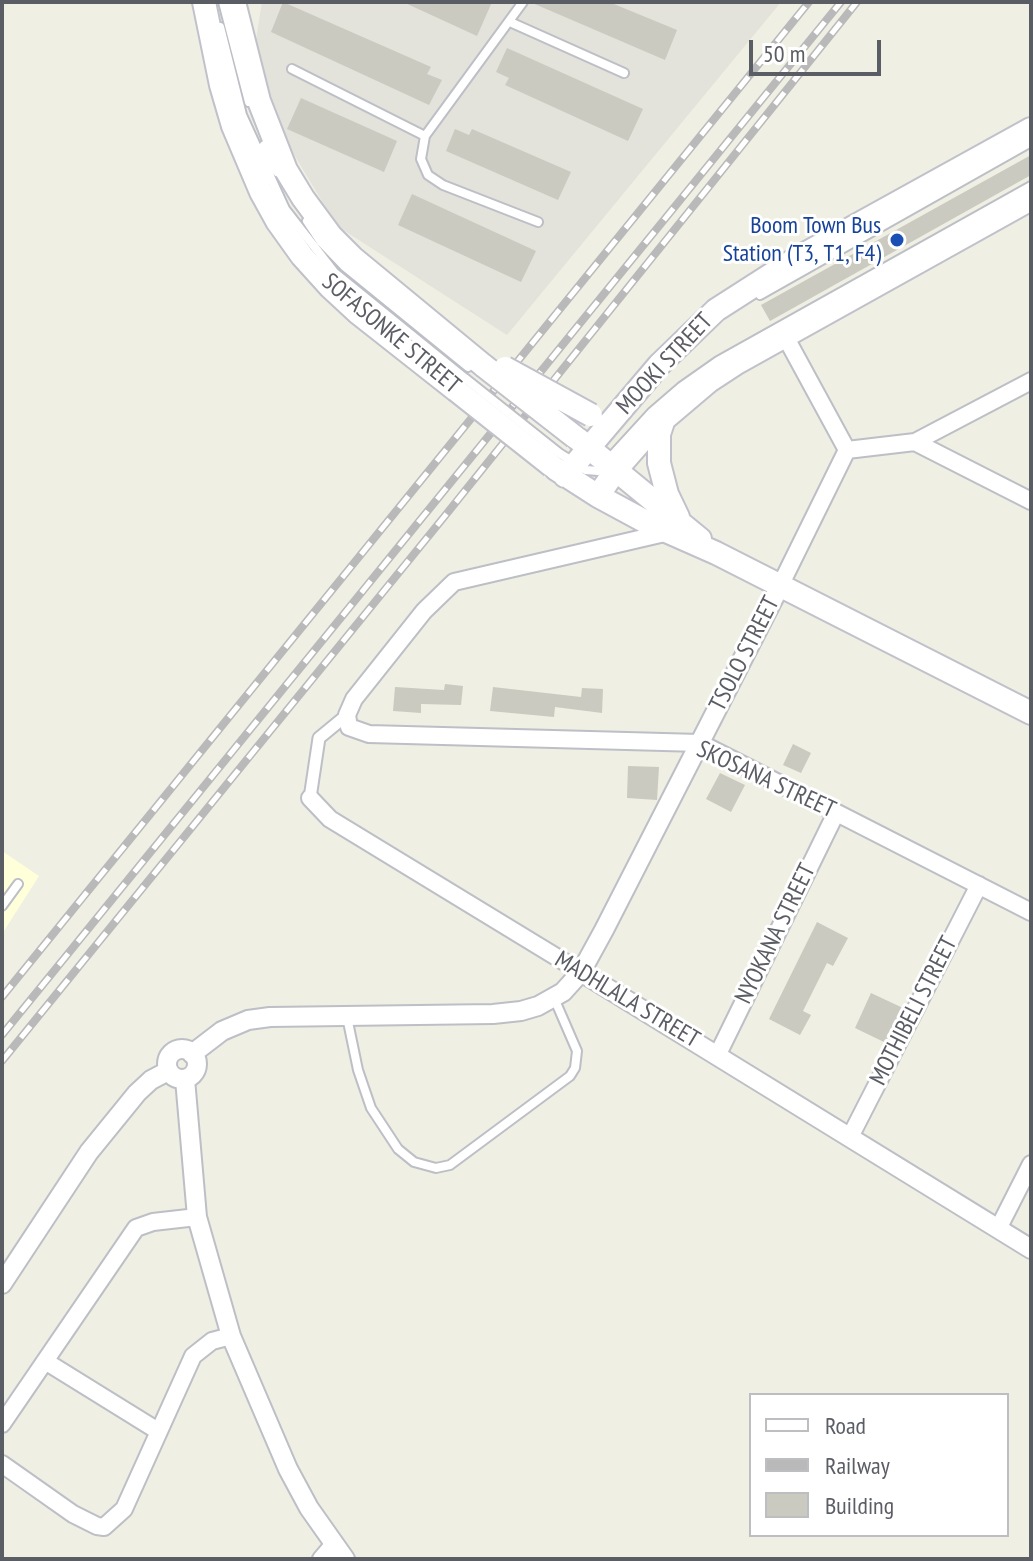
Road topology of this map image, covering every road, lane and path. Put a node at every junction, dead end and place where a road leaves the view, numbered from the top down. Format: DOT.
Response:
graph roads {
  1 [pos="204,2"];
  2 [pos="214,2"];
  3 [pos="223,2"];
  4 [pos="234,2"];
  5 [pos="523,2"];
  6 [pos="510,22"];
  7 [pos="292,69"];
  8 [pos="624,73"];
  9 [pos="1031,129"];
  10 [pos="425,136"];
  11 [pos="1031,142"];
  12 [pos="1031,186"];
  13 [pos="1031,199"];
  14 [pos="538,222"];
  15 [pos="785,336"];
  16 [pos="476,374"];
  17 [pos="1031,381"];
  18 [pos="666,415"];
  19 [pos="604,423"];
  20 [pos="915,442"];
  21 [pos="847,450"];
  22 [pos="581,458"];
  23 [pos="598,496"];
  24 [pos="1031,501"];
  25 [pos="675,526"];
  26 [pos="780,586"];
  27 [pos="1031,713"];
  28 [pos="347,715"];
  29 [pos="700,743"];
  30 [pos="310,798"];
  31 [pos="836,813"];
  32 [pos="18,884"];
  33 [pos="979,885"];
  34 [pos="2,906"];
  35 [pos="1031,912"];
  36 [pos="581,972"];
  37 [pos="554,998"];
  38 [pos="347,1016"];
  39 [pos="192,1054"];
  40 [pos="717,1056"];
  41 [pos="168,1071"];
  42 [pos="185,1079"];
  43 [pos="850,1137"];
  44 [pos="1031,1164"];
  45 [pos="197,1217"];
  46 [pos="998,1229"];
  47 [pos="1031,1249"];
  48 [pos="2,1284"];
  49 [pos="231,1336"];
  50 [pos="45,1361"];
  51 [pos="2,1424"];
  52 [pos="158,1431"];
  53 [pos="2,1464"];
  54 [pos="333,1554"];
  1 -- 16 [label="main road, SOFASONKE STREET"];
  2 -- 16 [label="lane"];
  3 -- 16 [label="lane"];
  4 -- 16 [label="main road, SOFASONKE STREET"];
  5 -- 6 [label="lane"];
  6 -- 8 [label="lane"];
  6 -- 10 [label="lane"];
  7 -- 10 [label="lane"];
  9 -- 19 [label="main road, MOOKI STREET"];
  10 -- 14 [label="lane"];
  11 -- 19 [label="lane, MOOKI STREET"];
  12 -- 22 [label="lane, MOOKI STREET"];
  13 -- 15 [label="main road, MOOKI STREET"];
  15 -- 18 [label="main road, MOOKI STREET"];
  15 -- 21 [label="street"];
  16 -- 19 [label="main road, bridge"];
  16 -- 22 [label="main road, SOFASONKE STREET, bridge"];
  16 -- 22 [label="main road, SOFASONKE STREET, bridge"];
  17 -- 20 [label="street"];
  18 -- 22 [label="main road, MOOKI STREET"];
  18 -- 25 [label="main road"];
  19 -- 22 [label="main road, MOOKI STREET"];
  20 -- 21 [label="street"];
  20 -- 24 [label="street"];
  21 -- 26 [label="street, TSOLO STREET"];
  22 -- 23 [label="main road, MOOKI STREET"];
  22 -- 23 [label="main road, SOFASONKE STREET"];
  22 -- 25 [label="main road, SOFASONKE STREET"];
  23 -- 25 [label="main road, SOFASONKE STREET"];
  25 -- 26 [label="main road, SOFASONKE STREET"];
  25 -- 28 [label="street"];
  26 -- 27 [label="main road, SOFASONKE STREET"];
  26 -- 29 [label="street, TSOLO STREET"];
  28 -- 29 [label="street, SKOSANA STREET"];
  28 -- 30 [label="street, MADHLALA STREET"];
  29 -- 31 [label="street, SKOSANA STREET"];
  29 -- 36 [label="street, TSOLO STREET"];
  30 -- 36 [label="street, MADHLALA STREET"];
  31 -- 33 [label="street, SKOSANA STREET"];
  31 -- 40 [label="street, NYOKANA STREET"];
  32 -- 34 [label="lane"];
  33 -- 35 [label="street, SKOSANA STREET"];
  33 -- 43 [label="street, MOTHIBELI STREET"];
  36 -- 37 [label="street, TSOLO STREET"];
  36 -- 40 [label="street, MADHLALA STREET"];
  37 -- 38 [label="street"];
  37 -- 38 [label="lane"];
  38 -- 39 [label="street"];
  39 -- 41 [label="street"];
  39 -- 42 [label="street"];
  40 -- 43 [label="street, MADHLALA STREET"];
  41 -- 42 [label="street"];
  41 -- 48 [label="street"];
  42 -- 45 [label="street"];
  43 -- 46 [label="street, MADHLALA STREET"];
  44 -- 46 [label="street"];
  45 -- 49 [label="street"];
  45 -- 50 [label="street"];
  46 -- 47 [label="street, MADHLALA STREET"];
  49 -- 52 [label="street"];
  49 -- 54 [label="street"];
  50 -- 51 [label="street"];
  50 -- 52 [label="street"];
  52 -- 53 [label="street"];
}
